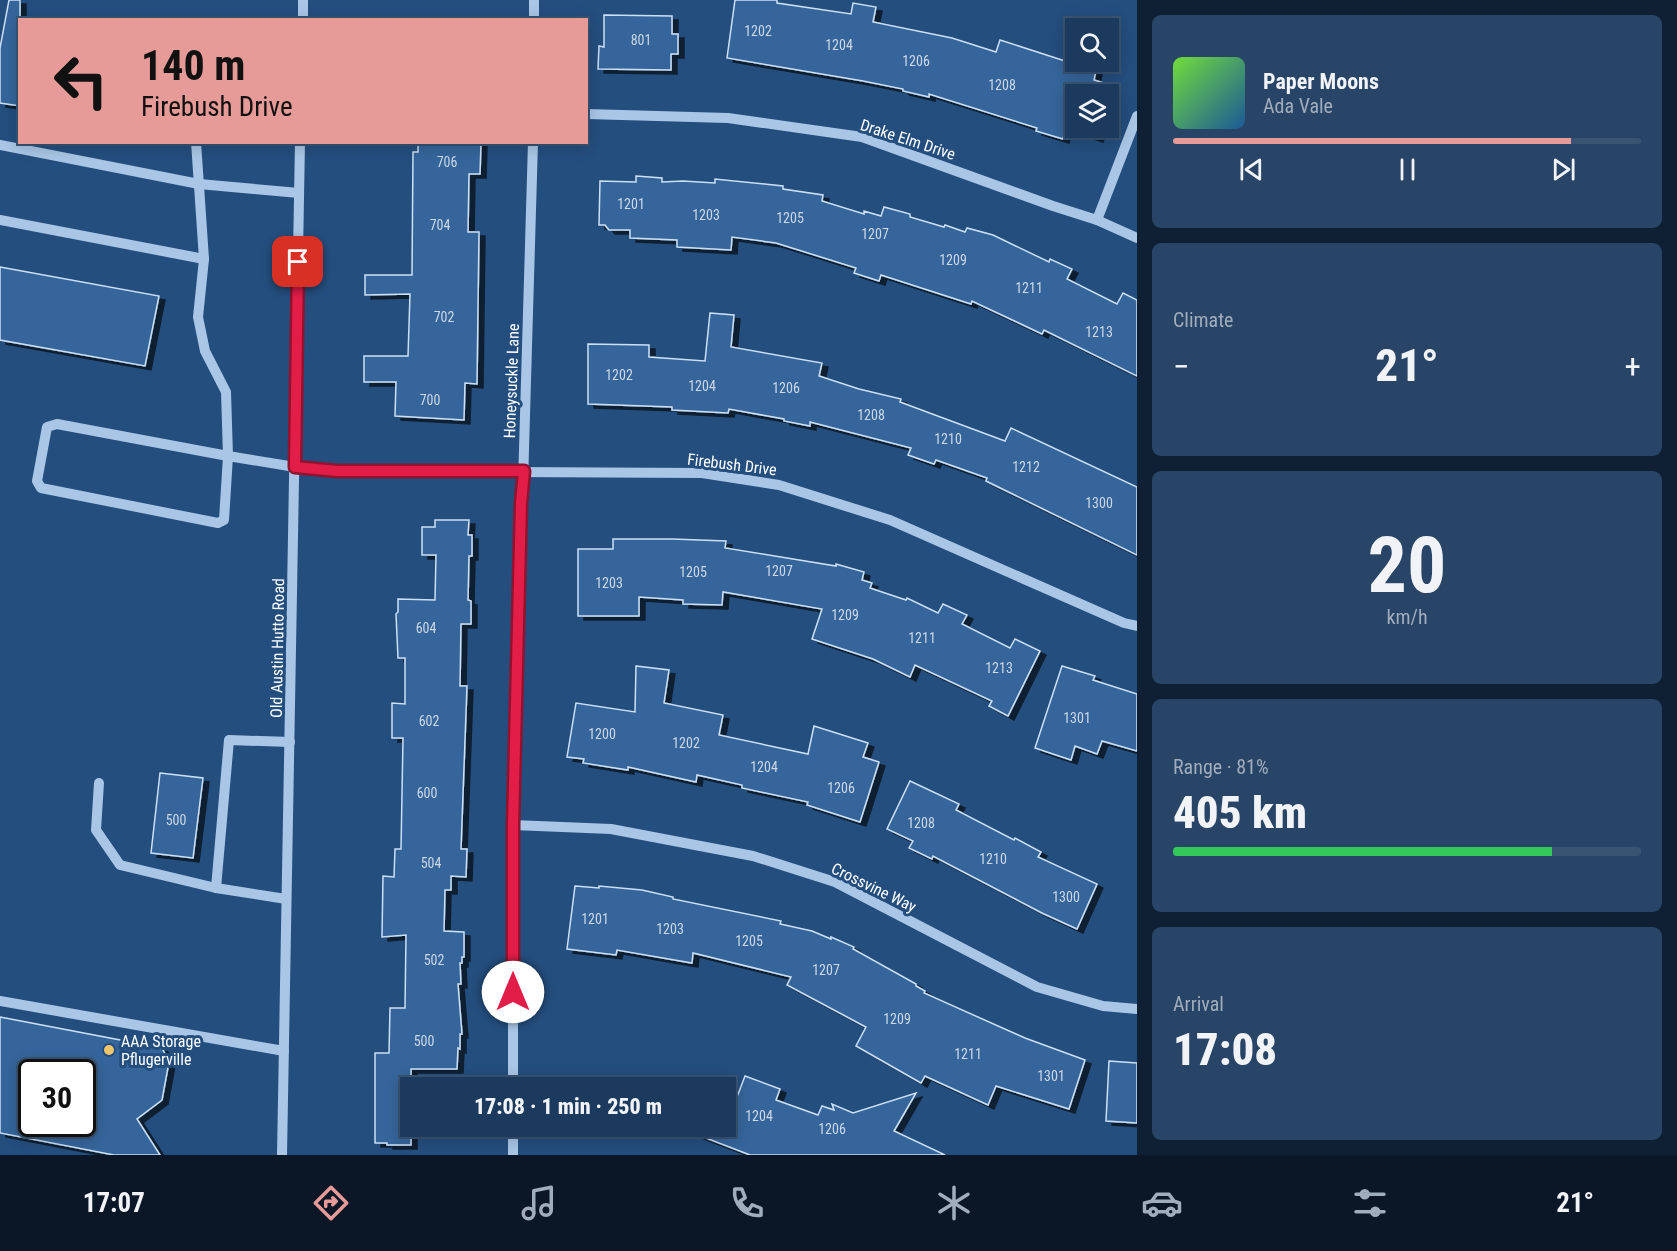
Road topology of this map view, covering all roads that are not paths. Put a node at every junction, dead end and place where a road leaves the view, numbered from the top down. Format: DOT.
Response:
graph roads {
  1 [pos="303,0"];
  2 [pos="534,0"];
  3 [pos="303,18"];
  4 [pos="534,18"];
  5 [pos="588,114"];
  6 [pos="1137,116"];
  7 [pos="196,144"];
  8 [pos="300,144"];
  9 [pos="533,144"];
  10 [pos="0,145"];
  11 [pos="199,184"];
  12 [pos="299,193"];
  13 [pos="0,220"];
  14 [pos="1097,220"];
  15 [pos="1137,238"];
  16 [pos="204,259"];
  17 [pos="228,456"];
  18 [pos="295,467"];
  19 [pos="524,471"];
  20 [pos="1137,626"];
  21 [pos="290,742"];
  22 [pos="99,783"];
  23 [pos="513,825"];
  24 [pos="216,888"];
  25 [pos="286,899"];
  26 [pos="0,1001"];
  27 [pos="1137,1009"];
  28 [pos="284,1051"];
  29 [pos="513,1077"];
  30 [pos="513,1137"];
  31 [pos="282,1155"];
  32 [pos="513,1155"];
  1 -- 3 [label="street"];
  2 -- 4 [label="street"];
  5 -- 14 [label="street, Drake Elm Drive"];
  6 -- 14 [label="street"];
  7 -- 11 [label="street"];
  8 -- 12 [label="street, Old Austin Hutto Road"];
  9 -- 19 [label="street, Honeysuckle Lane"];
  10 -- 11 [label="street"];
  11 -- 12 [label="street"];
  11 -- 16 [label="street"];
  12 -- 18 [label="street, Old Austin Hutto Road"];
  13 -- 16 [label="street"];
  14 -- 15 [label="street, Drake Elm Drive"];
  16 -- 17 [label="street"];
  17 -- 17 [label="street"];
  17 -- 18 [label="street, Firebush Drive"];
  18 -- 19 [label="street, Firebush Drive"];
  18 -- 21 [label="street, Old Austin Hutto Road"];
  19 -- 20 [label="street, Firebush Drive"];
  19 -- 23 [label="street, Honeysuckle Lane"];
  21 -- 24 [label="street"];
  21 -- 25 [label="street, Old Austin Hutto Road"];
  22 -- 24 [label="street"];
  23 -- 27 [label="street, Crossvine Way"];
  23 -- 29 [label="street, Honeysuckle Lane"];
  24 -- 25 [label="street"];
  25 -- 28 [label="street, Old Austin Hutto Road"];
  26 -- 28 [label="street"];
  28 -- 31 [label="street, Old Austin Hutto Road"];
  30 -- 32 [label="street"];
}
